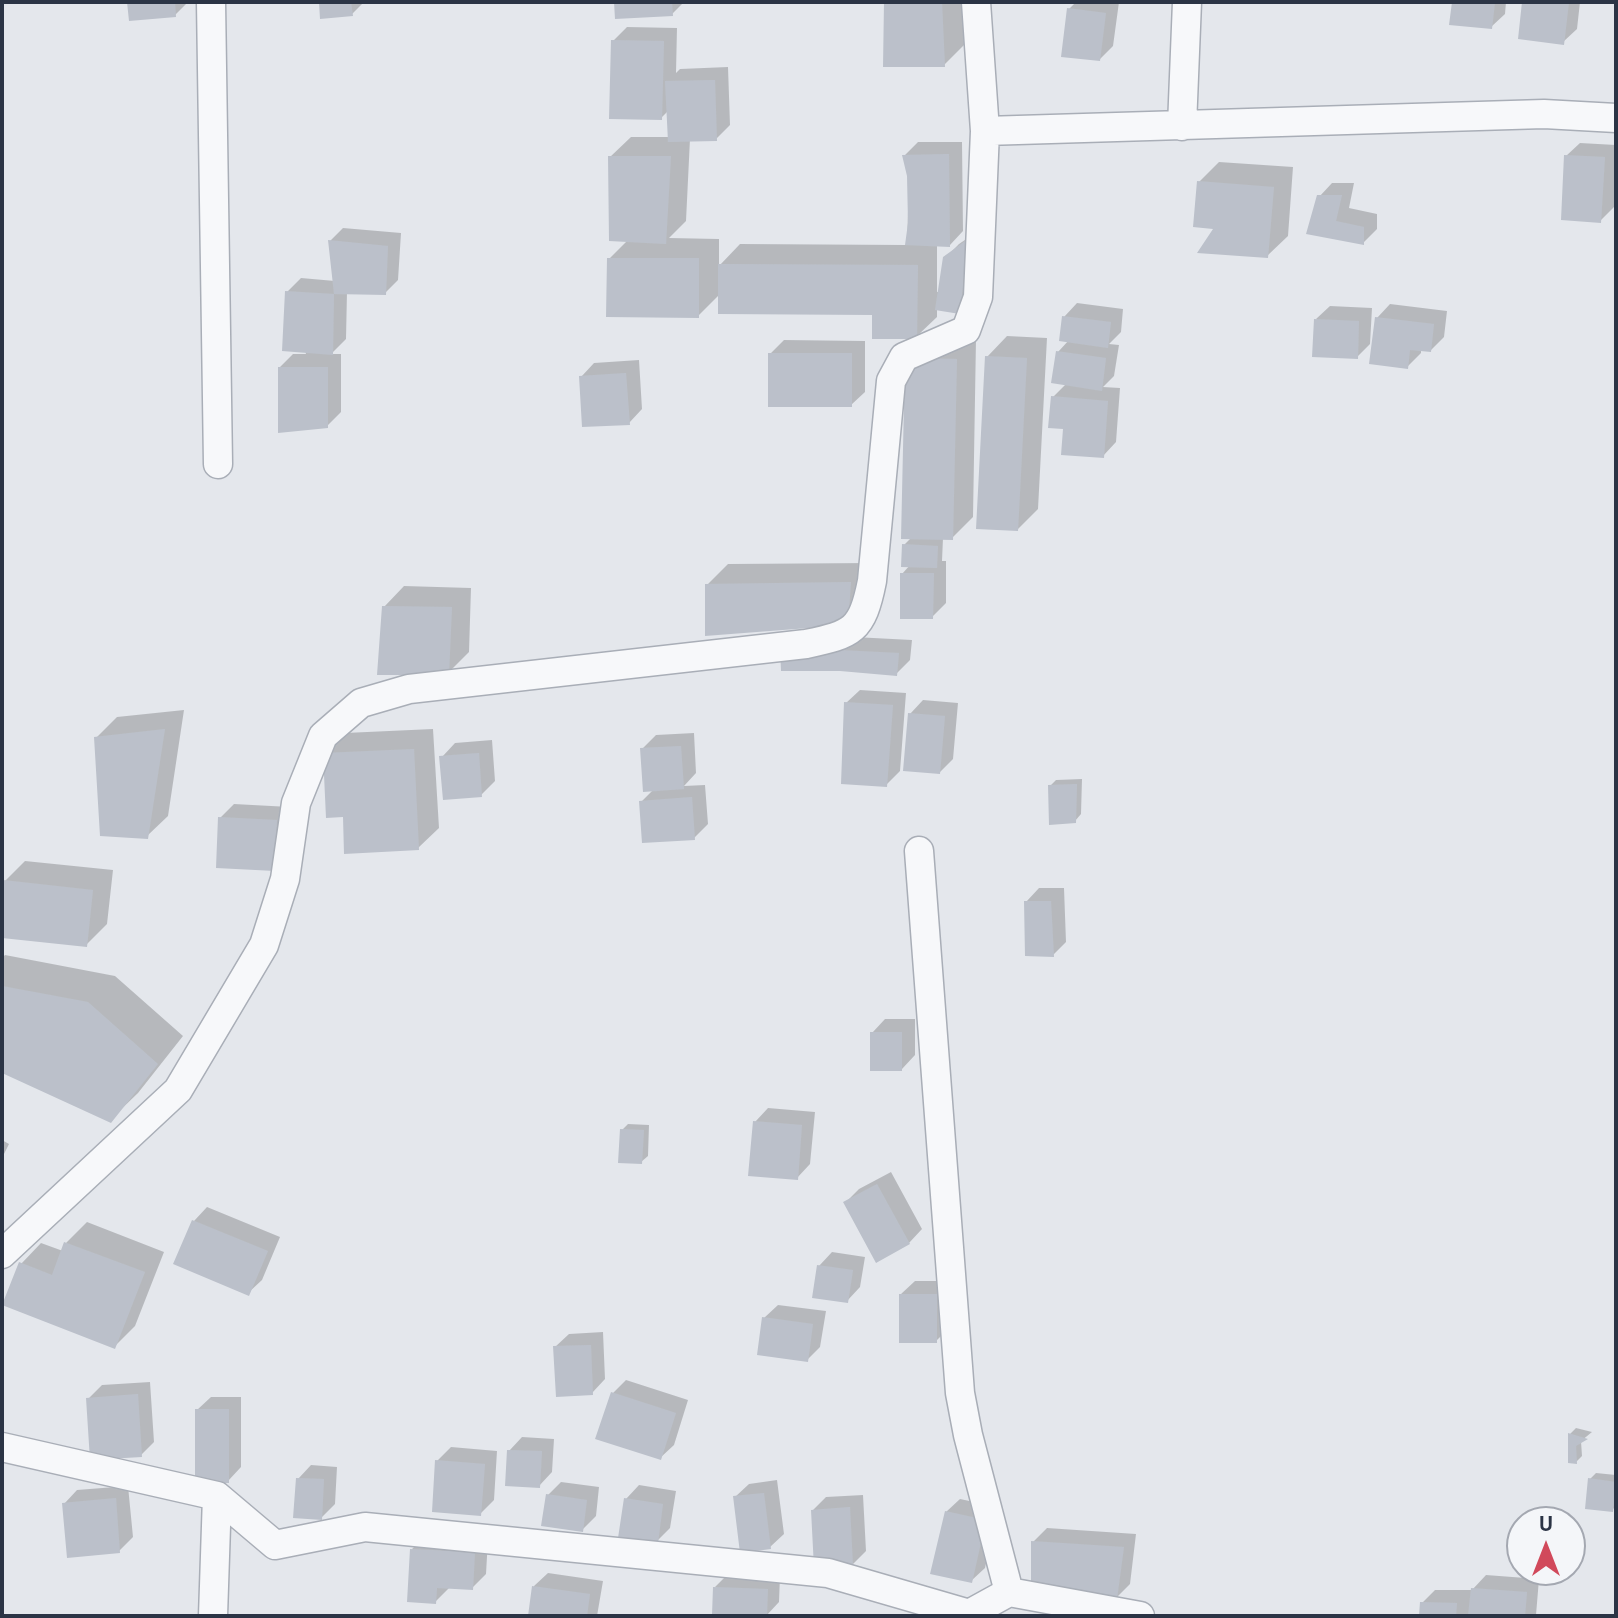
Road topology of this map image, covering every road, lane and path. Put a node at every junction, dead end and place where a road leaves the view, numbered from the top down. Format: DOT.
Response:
graph roads {
  1 [pos="211,2"];
  2 [pos="976,2"];
  3 [pos="1187,2"];
  4 [pos="1616,118"];
  5 [pos="1182,126"];
  6 [pos="985,131"];
  7 [pos="218,464"];
  8 [pos="919,851"];
  9 [pos="2,1254"];
  10 [pos="2,1447"];
  11 [pos="217,1496"];
  12 [pos="1009,1592"];
  13 [pos="969,1615"];
  14 [pos="213,1616"];
  15 [pos="1140,1616"];
  1 -- 7 [label="street"];
  2 -- 6 [label="street"];
  3 -- 5 [label="street"];
  4 -- 5 [label="street"];
  5 -- 6 [label="street"];
  6 -- 9 [label="street"];
  8 -- 12 [label="street"];
  10 -- 11 [label="street"];
  11 -- 13 [label="street"];
  11 -- 14 [label="street"];
  12 -- 13 [label="street"];
  12 -- 15 [label="street"];
}
